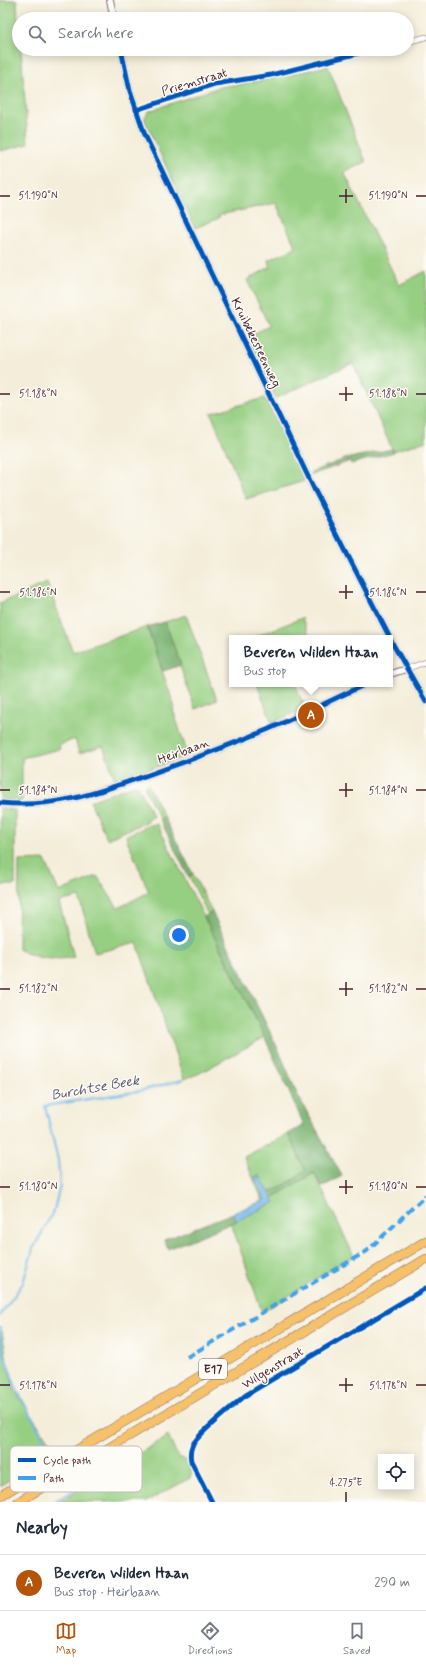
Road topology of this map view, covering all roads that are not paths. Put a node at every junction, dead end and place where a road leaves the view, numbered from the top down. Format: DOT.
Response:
graph roads {
  1 [pos="110,0"];
  2 [pos="113,12"];
  3 [pos="426,37"];
  4 [pos="414,40"];
  5 [pos="123,56"];
  6 [pos="347,56"];
  7 [pos="136,110"];
  8 [pos="388,635"];
  9 [pos="393,644"];
  10 [pos="426,662"];
  11 [pos="406,670"];
  12 [pos="393,673"];
  13 [pos="360,687"];
  14 [pos="426,702"];
  15 [pos="0,803"];
  16 [pos="426,1241"];
  17 [pos="426,1259"];
  18 [pos="426,1288"];
  19 [pos="84,1446"];
  20 [pos="112,1446"];
  21 [pos="10,1490"];
  22 [pos="35,1492"];
  23 [pos="0,1496"];
  24 [pos="18,1502"];
  25 [pos="212,1502"];
  1 -- 2 [label="street"];
  3 -- 4 [label="street"];
  5 -- 7 [label="street, Kruibekesteenweg"];
  6 -- 7 [label="street, Priemstraat"];
  7 -- 8 [label="street, Kruibekesteenweg"];
  9 -- 11 [label="street, Kruibekesteenweg"];
  10 -- 11 [label="street"];
  11 -- 12 [label="street"];
  11 -- 14 [label="street, Kruibekesteenweg"];
  13 -- 15 [label="street, Heirbaan"];
  16 -- 19 [label="highway, E17"];
  17 -- 20 [label="highway, E17"];
  18 -- 25 [label="street, Wilgenstraat"];
  21 -- 23 [label="highway, E17"];
  22 -- 24 [label="highway, E17"];
}
